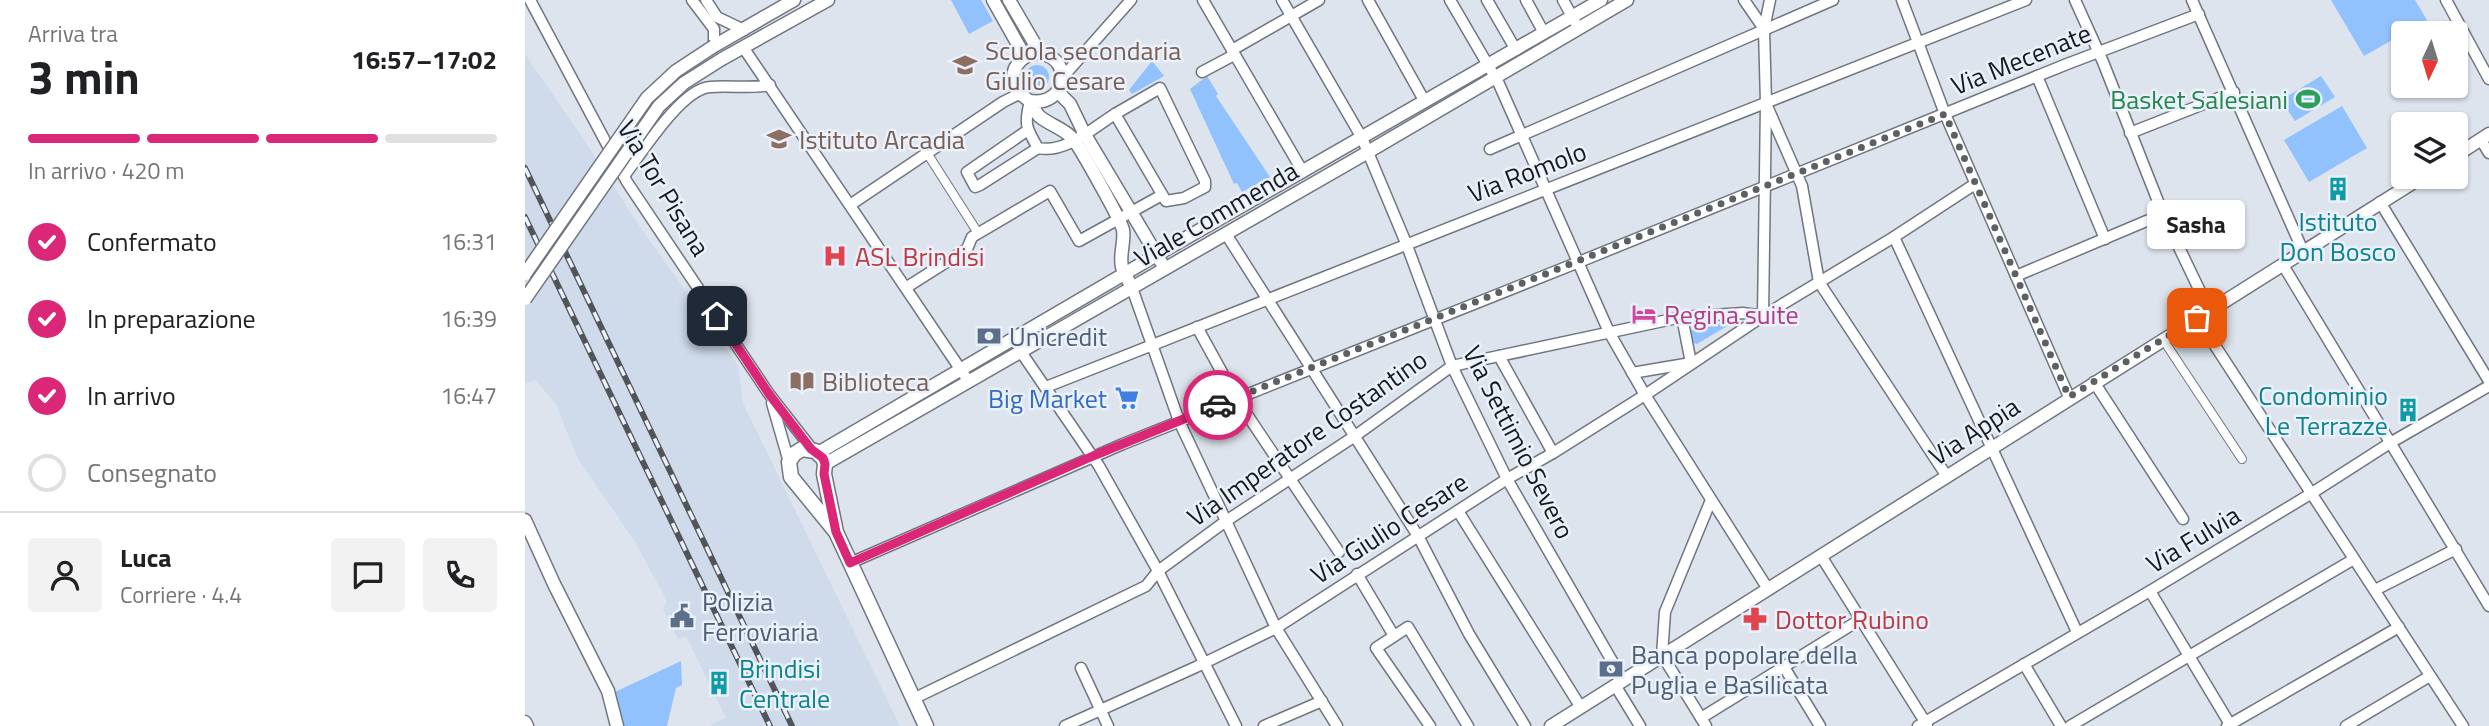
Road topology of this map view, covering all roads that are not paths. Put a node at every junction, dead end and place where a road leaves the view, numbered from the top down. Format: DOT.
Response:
graph roads {
  1 [pos="530,0"];
  2 [pos="691,0"];
  3 [pos="706,0"];
  4 [pos="794,0"];
  5 [pos="828,0"];
  6 [pos="993,0"];
  7 [pos="1009,0"];
  8 [pos="1131,0"];
  9 [pos="1203,0"];
  10 [pos="1282,0"];
  11 [pos="1319,0"];
  12 [pos="1368,0"];
  13 [pos="1450,0"];
  14 [pos="1487,0"];
  15 [pos="1526,0"];
  16 [pos="1563,0"];
  17 [pos="1601,0"];
  18 [pos="1627,0"];
  19 [pos="1744,0"];
  20 [pos="1770,0"];
  21 [pos="1833,0"];
  22 [pos="1902,0"];
  23 [pos="2026,0"];
  24 [pos="2075,0"];
  25 [pos="2192,0"];
  26 [pos="2445,0"];
  27 [pos="808,5"];
  28 [pos="2199,14"];
  29 [pos="1291,16"];
  30 [pos="1576,23"];
  31 [pos="1765,29"];
  32 [pos="744,30"];
  33 [pos="1544,33"];
  34 [pos="1919,44"];
  35 [pos="714,46"];
  36 [pos="743,47"];
  37 [pos="1516,50"];
  38 [pos="1233,52"];
  39 [pos="2099,52"];
  40 [pos="1040,53"];
  41 [pos="1025,57"];
  42 [pos="1488,65"];
  43 [pos="1202,72"];
  44 [pos="2037,76"];
  45 [pos="1062,78"];
  46 [pos="1496,78"];
  47 [pos="2489,79"];
  48 [pos="770,85"];
  49 [pos="1058,92"];
  50 [pos="2234,92"];
  51 [pos="1024,98"];
  52 [pos="1425,102"];
  53 [pos="1766,103"];
  54 [pos="1115,114"];
  55 [pos="1945,114"];
  56 [pos="1028,130"];
  57 [pos="2130,133"];
  58 [pos="1522,136"];
  59 [pos="1079,137"];
  60 [pos="2485,137"];
  61 [pos="1362,138"];
  62 [pos="1038,148"];
  63 [pos="2468,148"];
  64 [pos="1490,149"];
  65 [pos="1367,152"];
  66 [pos="927,153"];
  67 [pos="2489,153"];
  68 [pos="1303,172"];
  69 [pos="1797,173"];
  70 [pos="624,176"];
  71 [pos="1975,184"];
  72 [pos="1764,188"];
  73 [pos="1546,189"];
  74 [pos="2402,189"];
  75 [pos="1162,195"];
  76 [pos="2380,202"];
  77 [pos="849,205"];
  78 [pos="1132,211"];
  79 [pos="2163,214"];
  80 [pos="1119,220"];
  81 [pos="978,233"];
  82 [pos="1226,234"];
  83 [pos="1894,237"];
  84 [pos="2105,239"];
  85 [pos="1406,243"];
  86 [pos="2303,251"];
  87 [pos="1157,255"];
  88 [pos="1579,262"];
  89 [pos="2283,265"];
  90 [pos="1165,269"];
  91 [pos="525,274"];
  92 [pos="1125,275"];
  93 [pos="2016,276"];
  94 [pos="1819,282"];
  95 [pos="907,287"];
  96 [pos="1132,288"];
  97 [pos="525,299"];
  98 [pos="1268,299"];
  99 [pos="2209,310"];
  100 [pos="1763,316"];
  101 [pos="1682,317"];
  102 [pos="2197,318"];
  103 [pos="1436,320"];
  104 [pos="1197,327"];
  105 [pos="1609,332"];
  106 [pos="1152,345"];
  107 [pos="2168,347"];
  108 [pos="1021,352"];
  109 [pos="1499,356"];
  110 [pos="1691,363"];
  111 [pos="1452,366"];
  112 [pos="1313,368"];
  113 [pos="962,369"];
  114 [pos="1632,373"];
  115 [pos="969,382"];
  116 [pos="2094,382"];
  117 [pos="2489,384"];
  118 [pos="1046,387"];
  119 [pos="769,394"];
  120 [pos="1645,395"];
  121 [pos="2069,397"];
  122 [pos="1236,398"];
  123 [pos="1179,421"];
  124 [pos="1355,436"];
  125 [pos="2390,443"];
  126 [pos="1993,446"];
  127 [pos="1553,453"];
  128 [pos="1093,456"];
  129 [pos="2242,459"];
  130 [pos="820,460"];
  131 [pos="789,461"];
  132 [pos="1946,475"];
  133 [pos="1290,479"];
  134 [pos="1507,479"];
  135 [pos="798,484"];
  136 [pos="2312,494"];
  137 [pos="1711,500"];
  138 [pos="1458,511"];
  139 [pos="2183,519"];
  140 [pos="525,520"];
  141 [pos="1226,521"];
  142 [pos="836,532"];
  143 [pos="1418,536"];
  144 [pos="2456,549"];
  145 [pos="1339,552"];
  146 [pos="1821,556"];
  147 [pos="2354,559"];
  148 [pos="850,563"];
  149 [pos="1158,570"];
  150 [pos="1357,575"];
  151 [pos="1767,589"];
  152 [pos="2375,590"];
  153 [pos="2485,590"];
  154 [pos="2150,591"];
  155 [pos="2489,606"];
  156 [pos="1861,619"];
  157 [pos="2399,627"];
  158 [pos="1276,628"];
  159 [pos="2077,632"];
  160 [pos="1394,636"];
  161 [pos="1662,655"];
  162 [pos="2190,658"];
  163 [pos="1205,663"];
  164 [pos="2024,664"];
  165 [pos="1784,667"];
  166 [pos="1081,668"];
  167 [pos="2430,676"];
  168 [pos="1619,682"];
  169 [pos="913,699"];
  170 [pos="1322,701"];
  171 [pos="1580,706"];
  172 [pos="1100,710"];
  173 [pos="1704,722"];
  174 [pos="1923,725"];
  175 [pos="2229,725"];
  176 [pos="617,726"];
  177 [pos="926,726"];
  178 [pos="1065,726"];
  179 [pos="1108,726"];
  180 [pos="1236,726"];
  181 [pos="1264,726"];
  182 [pos="1336,726"];
  183 [pos="1430,726"];
  184 [pos="1468,726"];
  185 [pos="1525,726"];
  186 [pos="1551,726"];
  187 [pos="1640,726"];
  188 [pos="1820,726"];
  189 [pos="2061,726"];
  190 [pos="2070,726"];
  191 [pos="2346,726"];
  192 [pos="2463,726"];
  1 -- 70 [label="street, Via Tor Pisana"];
  2 -- 35 [label="street"];
  3 -- 32 [label="street"];
  4 -- 32 [label="street"];
  5 -- 27 [label="street"];
  6 -- 41 [label="street"];
  7 -- 40 [label="street"];
  8 -- 45 [label="street"];
  9 -- 38 [label="street"];
  10 -- 29 [label="street, Via Settimio Severo"];
  11 -- 29 [label="street"];
  12 -- 52 [label="street"];
  13 -- 42 [label="street"];
  14 -- 37 [label="street"];
  15 -- 33 [label="street"];
  16 -- 30 [label="street"];
  17 -- 30 [label="street, Viale Commenda"];
  18 -- 30 [label="street, Viale Commenda"];
  19 -- 31 [label="street"];
  20 -- 31 [label="street"];
  21 -- 31 [label="street"];
  22 -- 34 [label="street"];
  23 -- 34 [label="street, Via Romolo"];
  24 -- 39 [label="street"];
  25 -- 28 [label="street"];
  26 -- 47 [label="street"];
  27 -- 36 [label="street"];
  28 -- 39 [label="street, Via Mecenate"];
  28 -- 50 [label="street"];
  29 -- 38 [label="street"];
  29 -- 61 [label="street, Via Settimio Severo"];
  30 -- 33 [label="street, Viale Commenda"];
  30 -- 46 [label="street, Viale Commenda"];
  31 -- 53 [label="street"];
  31 -- 58 [label="street"];
  32 -- 35 [label="street"];
  33 -- 37 [label="street, Viale Commenda"];
  34 -- 53 [label="street, Via Romolo"];
  34 -- 55 [label="street"];
  35 -- 91 [label="street, bridge"];
  36 -- 48 [label="street"];
  36 -- 97 [label="street, bridge"];
  37 -- 42 [label="street, Viale Commenda"];
  38 -- 43 [label="street"];
  38 -- 68 [label="street"];
  39 -- 44 [label="street, Via Mecenate"];
  39 -- 57 [label="street"];
  40 -- 41 [label="street"];
  40 -- 45 [label="street"];
  41 -- 51 [label="street"];
  42 -- 46 [label="street"];
  42 -- 52 [label="street, Viale Commenda"];
  44 -- 55 [label="street, Via Mecenate"];
  44 -- 84 [label="street"];
  45 -- 49 [label="street"];
  46 -- 58 [label="street"];
  46 -- 65 [label="street, Viale Commenda"];
  48 -- 70 [label="street"];
  48 -- 77 [label="street"];
  49 -- 51 [label="street"];
  49 -- 59 [label="street"];
  50 -- 57 [label="street"];
  50 -- 86 [label="street"];
  51 -- 56 [label="street"];
  51 -- 59 [label="street"];
  51 -- 66 [label="street"];
  52 -- 61 [label="street, Viale Commenda"];
  53 -- 69 [label="street"];
  53 -- 72 [label="street"];
  53 -- 73 [label="street, Via Romolo"];
  54 -- 59 [label="street"];
  54 -- 75 [label="street"];
  54 -- 75 [label="street"];
  55 -- 69 [label="street, Via Mecenate"];
  55 -- 71 [label="street"];
  56 -- 62 [label="street"];
  56 -- 62 [label="street"];
  57 -- 79 [label="street"];
  58 -- 64 [label="street"];
  58 -- 73 [label="street"];
  59 -- 62 [label="street"];
  59 -- 78 [label="street"];
  59 -- 80 [label="street"];
  60 -- 63 [label="street"];
  60 -- 67 [label="street"];
  61 -- 65 [label="street, Via Settimio Severo"];
  61 -- 68 [label="street, Viale Commenda"];
  65 -- 82 [label="street, Viale Commenda"];
  65 -- 85 [label="street, Via Settimio Severo"];
  66 -- 77 [label="street"];
  66 -- 81 [label="street"];
  68 -- 87 [label="street, Viale Commenda"];
  69 -- 72 [label="street, Via Mecenate"];
  69 -- 94 [label="street"];
  70 -- 119 [label="street, Via Tor Pisana"];
  71 -- 83 [label="street, Via Giulio Cesare"];
  71 -- 93 [label="street"];
  72 -- 88 [label="street, Via Mecenate"];
  72 -- 100 [label="street"];
  73 -- 85 [label="street, Via Romolo"];
  73 -- 88 [label="street"];
  74 -- 76 [label="street, Via Appia"];
  75 -- 78 [label="street"];
  76 -- 86 [label="street, Via Appia"];
  76 -- 117 [label="street"];
  77 -- 95 [label="street"];
  78 -- 80 [label="street"];
  78 -- 87 [label="street"];
  79 -- 84 [label="street"];
  79 -- 99 [label="street"];
  80 -- 81 [label="street"];
  80 -- 92 [label="street"];
  81 -- 95 [label="street"];
  82 -- 90 [label="street, Viale Commenda"];
  82 -- 98 [label="street"];
  83 -- 94 [label="street, Via Giulio Cesare"];
  83 -- 126 [label="street"];
  84 -- 93 [label="street"];
  85 -- 98 [label="street, Via Romolo"];
  85 -- 103 [label="street, Via Settimio Severo"];
  86 -- 89 [label="street, Via Appia"];
  87 -- 90 [label="street"];
  87 -- 92 [label="street, Viale Commenda"];
  88 -- 103 [label="street, Via Mecenate"];
  88 -- 105 [label="street"];
  89 -- 99 [label="street, Via Appia"];
  89 -- 125 [label="street"];
  90 -- 96 [label="street, Viale Commenda"];
  92 -- 96 [label="street"];
  92 -- 113 [label="street, Viale Commenda"];
  93 -- 121 [label="street"];
  94 -- 100 [label="street, Via Giulio Cesare"];
  94 -- 132 [label="street"];
  95 -- 113 [label="street"];
  96 -- 106 [label="street"];
  96 -- 108 [label="street, Viale Commenda"];
  98 -- 104 [label="street, Via Romolo"];
  98 -- 112 [label="street"];
  99 -- 102 [label="street, Via Appia"];
  100 -- 101 [label="street, Via Imperatore Costantino"];
  100 -- 110 [label="street, Via Giulio Cesare"];
  101 -- 105 [label="street, Via Imperatore Costantino"];
  101 -- 110 [label="street"];
  102 -- 116 [label="street, Via Appia"];
  102 -- 136 [label="street"];
  103 -- 111 [label="street, Via Settimio Severo"];
  103 -- 112 [label="street, Via Mecenate"];
  104 -- 106 [label="street, Via Romolo"];
  104 -- 122 [label="street"];
  105 -- 109 [label="street, Via Imperatore Costantino"];
  105 -- 114 [label="street"];
  106 -- 118 [label="street, Via Romolo"];
  106 -- 123 [label="street"];
  107 -- 129 [label="street"];
  108 -- 115 [label="street, Viale Commenda"];
  108 -- 118 [label="street"];
  109 -- 111 [label="street, Via Imperatore Costantino"];
  109 -- 127 [label="street"];
  110 -- 114 [label="street, Via Giulio Cesare"];
  110 -- 120 [label="street, Via Giulio Cesare"];
  111 -- 124 [label="street, Via Imperatore Costantino"];
  111 -- 134 [label="street, Via Settimio Severo"];
  112 -- 122 [label="street, Via Mecenate"];
  112 -- 124 [label="street"];
  113 -- 115 [label="street"];
  113 -- 130 [label="street, Viale Commenda"];
  114 -- 120 [label="street"];
  115 -- 130 [label="street, Viale Commenda"];
  116 -- 121 [label="street, Via Appia"];
  116 -- 139 [label="street"];
  117 -- 125 [label="street, Via Fulvia"];
  118 -- 128 [label="street"];
  119 -- 130 [label="street, Via Tor Pisana"];
  119 -- 131 [label="street, Via Tor Pisana"];
  120 -- 127 [label="street, Via Giulio Cesare"];
  120 -- 137 [label="street"];
  121 -- 126 [label="street, Via Appia"];
  122 -- 123 [label="street, Via Mecenate"];
  122 -- 133 [label="street"];
  123 -- 128 [label="street, Via Mecenate"];
  123 -- 141 [label="street"];
  124 -- 133 [label="street, Via Imperatore Costantino"];
  124 -- 143 [label="street"];
  125 -- 136 [label="street, Via Fulvia"];
  125 -- 144 [label="street"];
  126 -- 132 [label="street, Via Appia"];
  126 -- 159 [label="street"];
  127 -- 134 [label="street, Via Giulio Cesare"];
  128 -- 148 [label="street, Via Mecenate"];
  128 -- 149 [label="street"];
  130 -- 131 [label="main road"];
  130 -- 135 [label="main road"];
  130 -- 142 [label="main road, Via Tor Pisana"];
  131 -- 135 [label="main road, Via Tor Pisana"];
  132 -- 146 [label="street, Via Appia"];
  133 -- 141 [label="street, Via Imperatore Costantino"];
  133 -- 145 [label="street"];
  134 -- 138 [label="street, Via Giulio Cesare"];
  134 -- 168 [label="street, Via Settimio Severo"];
  135 -- 142 [label="main road, Via Tor Pisana"];
  136 -- 147 [label="street"];
  136 -- 154 [label="street, Via Fulvia"];
  137 -- 151 [label="street"];
  137 -- 161 [label="street"];
  138 -- 143 [label="street, Via Giulio Cesare"];
  138 -- 171 [label="street"];
  140 -- 176 [label="street"];
  141 -- 149 [label="street, Via Imperatore Costantino"];
  141 -- 158 [label="street"];
  142 -- 148 [label="main road, Via Tor Pisana"];
  143 -- 150 [label="street, Via Giulio Cesare"];
  143 -- 185 [label="street"];
  144 -- 152 [label="street"];
  144 -- 153 [label="street"];
  146 -- 151 [label="street, Via Appia"];
  146 -- 156 [label="street"];
  147 -- 152 [label="street"];
  147 -- 162 [label="street"];
  148 -- 169 [label="main road, Via Tor Pisana"];
  149 -- 163 [label="street"];
  149 -- 169 [label="street, Via Imperatore Costantino"];
  150 -- 158 [label="street, Via Giulio Cesare"];
  150 -- 160 [label="street"];
  151 -- 161 [label="street, Via Appia"];
  152 -- 157 [label="street"];
  153 -- 155 [label="street"];
  154 -- 159 [label="street, Via Fulvia"];
  154 -- 162 [label="street"];
  156 -- 165 [label="street"];
  156 -- 174 [label="street"];
  157 -- 167 [label="street"];
  157 -- 175 [label="street"];
  158 -- 163 [label="street, Via Giulio Cesare"];
  158 -- 170 [label="street"];
  159 -- 164 [label="street, Via Fulvia"];
  160 -- 183 [label="street"];
  160 -- 184 [label="street"];
  161 -- 168 [label="street, Via Appia"];
  161 -- 173 [label="street"];
  162 -- 175 [label="street"];
  162 -- 190 [label="street"];
  163 -- 172 [label="street, Via Giulio Cesare"];
  163 -- 180 [label="street"];
  164 -- 174 [label="street, Via Fulvia"];
  164 -- 189 [label="street"];
  165 -- 173 [label="street"];
  165 -- 188 [label="street"];
  166 -- 172 [label="street"];
  167 -- 191 [label="street"];
  167 -- 192 [label="street"];
  168 -- 171 [label="street, Via Appia"];
  168 -- 187 [label="street, Via Settimio Severo"];
  169 -- 177 [label="main road, Via Tor Pisana"];
  170 -- 181 [label="street"];
  170 -- 182 [label="street"];
  171 -- 186 [label="street, Via Appia"];
  172 -- 178 [label="street, Via Giulio Cesare"];
  172 -- 179 [label="street"];
}
